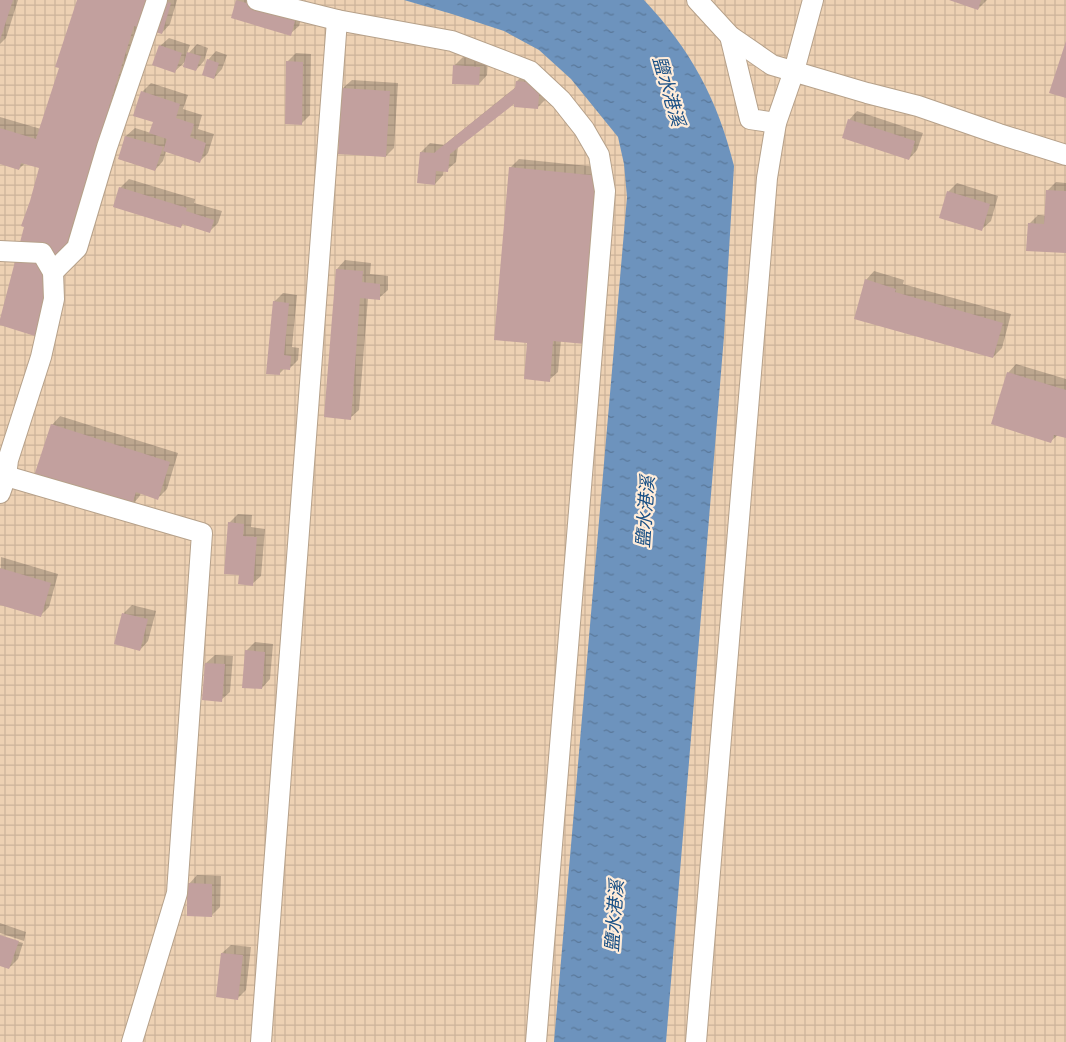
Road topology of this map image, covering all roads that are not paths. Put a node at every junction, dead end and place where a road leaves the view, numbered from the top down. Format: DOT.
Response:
graph roads {
  1 [pos="157,0"];
  2 [pos="257,0"];
  3 [pos="697,0"];
  4 [pos="813,0"];
  5 [pos="337,20"];
  6 [pos="730,36"];
  7 [pos="794,71"];
  8 [pos="776,123"];
  9 [pos="1066,155"];
  10 [pos="0,251"];
  11 [pos="53,272"];
  12 [pos="3,484"];
  13 [pos="132,1042"];
  14 [pos="261,1042"];
  15 [pos="536,1042"];
  16 [pos="696,1042"];
  1 -- 11 [label="lane"];
  2 -- 5 [label="lane"];
  3 -- 6 [label="lane"];
  4 -- 7 [label="lane"];
  5 -- 14 [label="lane"];
  5 -- 15 [label="lane"];
  6 -- 7 [label="lane"];
  6 -- 8 [label="lane"];
  7 -- 8 [label="lane"];
  7 -- 9 [label="lane"];
  8 -- 16 [label="lane"];
  10 -- 11 [label="lane"];
  11 -- 12 [label="lane"];
  12 -- 13 [label="lane"];
}
